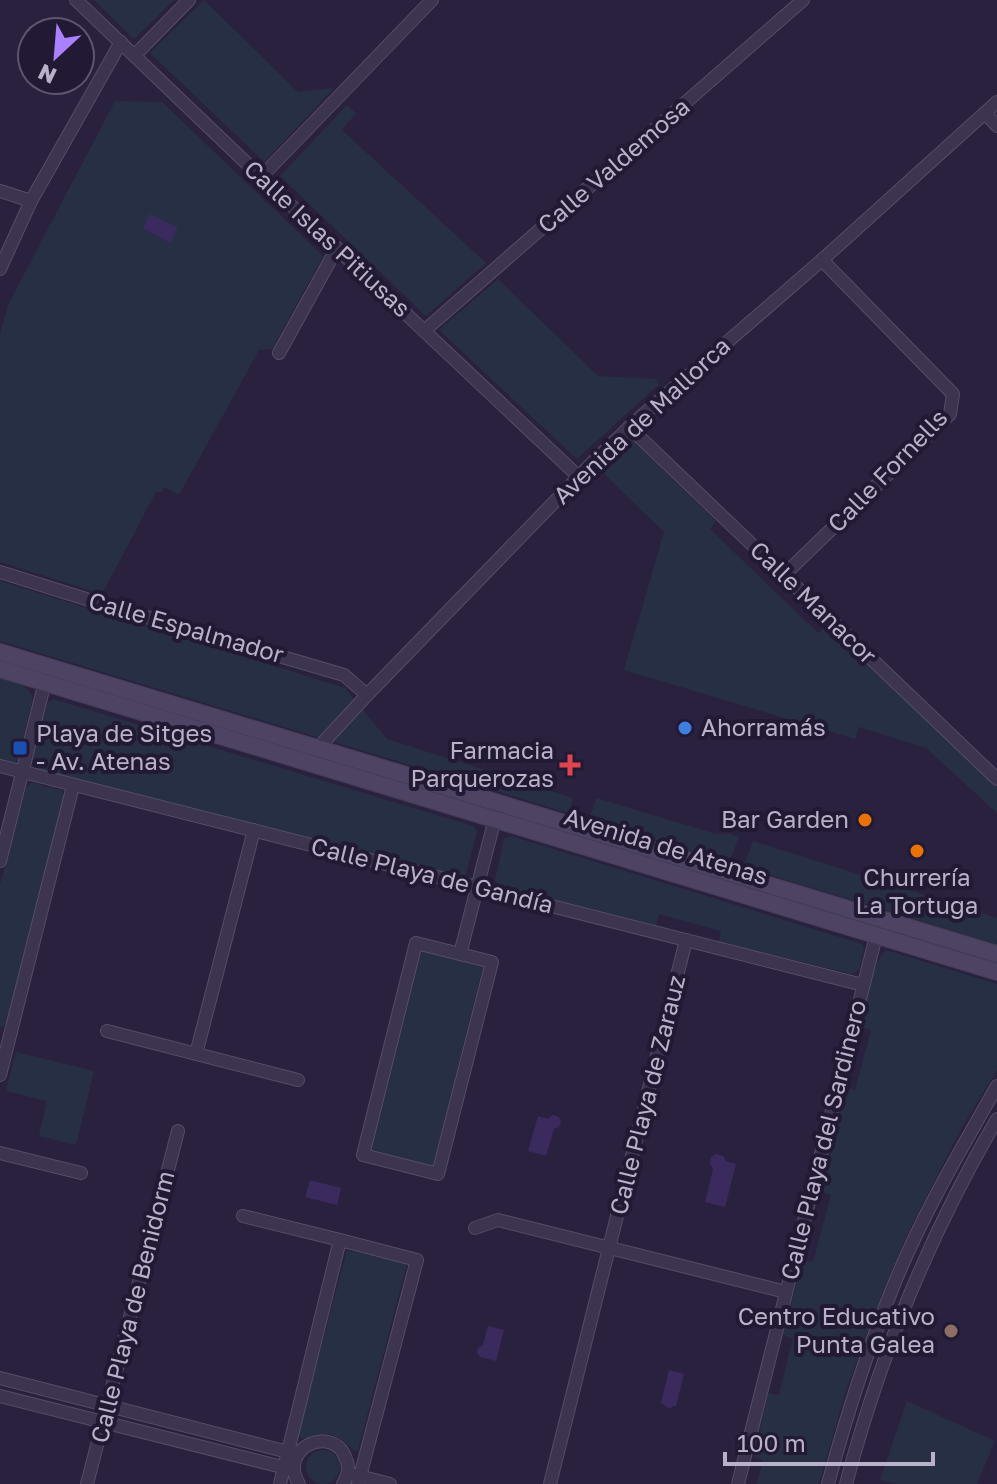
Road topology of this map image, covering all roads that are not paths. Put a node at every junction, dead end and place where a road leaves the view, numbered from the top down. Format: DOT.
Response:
graph roads {
  1 [pos="76,0"];
  2 [pos="189,0"];
  3 [pos="432,0"];
  4 [pos="803,0"];
  5 [pos="121,42"];
  6 [pos="135,55"];
  7 [pos="997,102"];
  8 [pos="985,113"];
  9 [pos="997,126"];
  10 [pos="261,177"];
  11 [pos="0,191"];
  12 [pos="31,201"];
  13 [pos="337,248"];
  14 [pos="822,260"];
  15 [pos="0,269"];
  16 [pos="424,331"];
  17 [pos="279,353"];
  18 [pos="629,427"];
  19 [pos="579,477"];
  20 [pos="0,572"];
  21 [pos="784,575"];
  22 [pos="0,652"];
  23 [pos="0,669"];
  24 [pos="47,675"];
  25 [pos="367,695"];
  26 [pos="316,756"];
  27 [pos="0,766"];
  28 [pos="23,772"];
  29 [pos="997,779"];
  30 [pos="73,786"];
  31 [pos="496,812"];
  32 [pos="254,830"];
  33 [pos="0,861"];
  34 [pos="477,888"];
  35 [pos="876,936"];
  36 [pos="686,940"];
  37 [pos="460,954"];
  38 [pos="997,954"];
  39 [pos="997,972"];
  40 [pos="863,985"];
  41 [pos="107,1031"];
  42 [pos="5,1034"];
  43 [pos="196,1054"];
  44 [pos="0,1075"];
  45 [pos="298,1080"];
  46 [pos="997,1086"];
  47 [pos="997,1119"];
  48 [pos="178,1131"];
  49 [pos="0,1153"];
  50 [pos="81,1173"];
  51 [pos="243,1216"];
  52 [pos="475,1228"];
  53 [pos="340,1240"];
  54 [pos="610,1249"];
  55 [pos="786,1292"];
  56 [pos="0,1378"];
  57 [pos="0,1396"];
  58 [pos="107,1405"];
  59 [pos="103,1423"];
  60 [pos="293,1453"];
  61 [pos="289,1468"];
  62 [pos="352,1480"];
  63 [pos="87,1484"];
  64 [pos="280,1484"];
  65 [pos="299,1484"];
  66 [pos="390,1484"];
  67 [pos="550,1484"];
  68 [pos="738,1484"];
  69 [pos="828,1484"];
  70 [pos="846,1484"];
  1 -- 5 [label="street, Calle Islas Pitiusas"];
  2 -- 6 [label="street"];
  3 -- 10 [label="street"];
  4 -- 16 [label="street, Calle Valdemosa"];
  5 -- 6 [label="street, Calle Islas Pitiusas"];
  5 -- 12 [label="street"];
  6 -- 10 [label="street, Calle Islas Pitiusas"];
  7 -- 8 [label="street, Avenida de Mallorca"];
  8 -- 9 [label="street"];
  8 -- 14 [label="street, Avenida de Mallorca"];
  10 -- 13 [label="street, Calle Islas Pitiusas"];
  11 -- 12 [label="street"];
  12 -- 15 [label="street"];
  13 -- 16 [label="street, Calle Islas Pitiusas"];
  13 -- 17 [label="street"];
  14 -- 18 [label="street, Avenida de Mallorca"];
  14 -- 21 [label="street, Calle Fornells"];
  16 -- 19 [label="street, Calle Islas Pitiusas"];
  18 -- 19 [label="street, Avenida de Mallorca"];
  18 -- 21 [label="street, Calle Manacor"];
  19 -- 25 [label="street, Avenida de Mallorca"];
  20 -- 25 [label="street, Calle Espalmador"];
  21 -- 29 [label="street, Calle Manacor"];
  22 -- 24 [label="main road, Avenida de Atenas"];
  23 -- 24 [label="main road, Avenida de Atenas"];
  24 -- 26 [label="main road, Avenida de Atenas"];
  24 -- 28 [label="street"];
  25 -- 26 [label="street, Avenida de Mallorca"];
  26 -- 31 [label="main road, Avenida de Atenas"];
  27 -- 28 [label="street, Calle Playa de Gandía"];
  28 -- 30 [label="street, Calle Playa de Gandía"];
  28 -- 33 [label="street"];
  30 -- 32 [label="street, Calle Playa de Gandía"];
  30 -- 42 [label="street"];
  31 -- 34 [label="street"];
  31 -- 35 [label="main road, Avenida de Atenas"];
  31 -- 38 [label="main road, Avenida de Atenas"];
  32 -- 34 [label="street, Calle Playa de Gandía"];
  32 -- 43 [label="street"];
  34 -- 36 [label="street, Calle Playa de Gandía"];
  34 -- 37 [label="street"];
  35 -- 39 [label="main road, Avenida de Atenas"];
  35 -- 40 [label="street, Calle Playa del Sardinero"];
  36 -- 40 [label="street, Calle Playa de Gandía"];
  36 -- 54 [label="street, Calle Playa de Zarauz"];
  37 -- 37 [label="street"];
  40 -- 55 [label="street, Calle Playa del Sardinero"];
  41 -- 43 [label="street"];
  42 -- 44 [label="street"];
  43 -- 45 [label="street"];
  46 -- 69 [label="street"];
  47 -- 70 [label="street"];
  48 -- 58 [label="street, Calle Playa de Benidorm"];
  49 -- 50 [label="street"];
  51 -- 53 [label="street"];
  52 -- 54 [label="street"];
  53 -- 60 [label="street"];
  53 -- 62 [label="street"];
  54 -- 55 [label="street"];
  54 -- 67 [label="street, Calle Playa de Zarauz"];
  55 -- 68 [label="street, Calle Playa del Sardinero"];
  56 -- 58 [label="street"];
  57 -- 59 [label="street"];
  58 -- 59 [label="street, Calle Playa de Benidorm"];
  58 -- 60 [label="street"];
  59 -- 61 [label="street"];
  59 -- 63 [label="street, Calle Playa de Benidorm"];
  60 -- 61 [label="street"];
  60 -- 62 [label="street"];
  61 -- 64 [label="street"];
  61 -- 65 [label="street"];
  62 -- 66 [label="street"];
}
